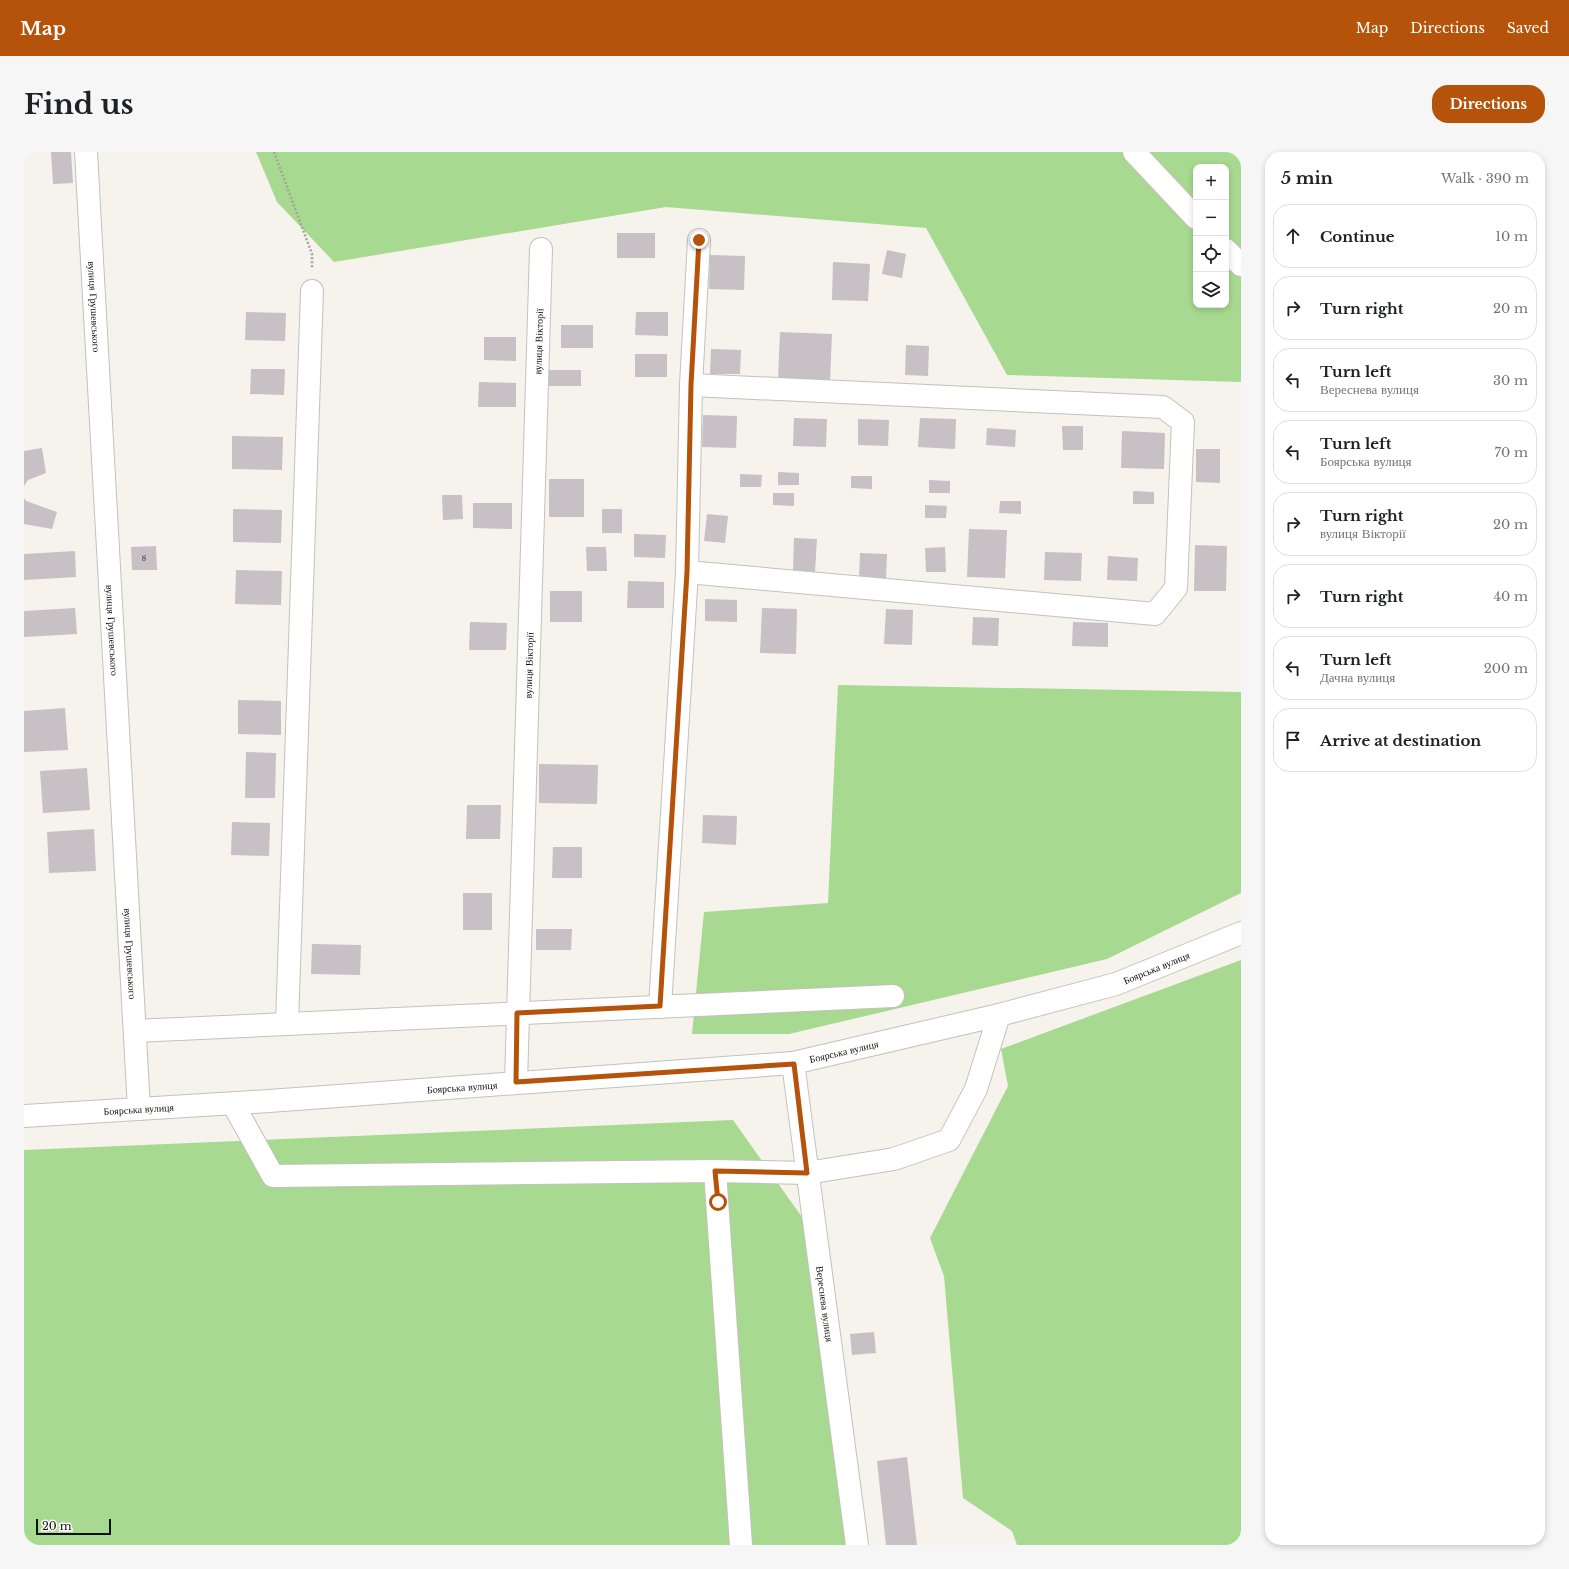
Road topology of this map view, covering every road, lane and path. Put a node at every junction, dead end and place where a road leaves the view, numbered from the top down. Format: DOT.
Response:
graph roads {
  1 [pos="86,152"];
  2 [pos="274,152"];
  3 [pos="1134,152"];
  4 [pos="1193,215"];
  5 [pos="699,240"];
  6 [pos="541,249"];
  7 [pos="1229,253"];
  8 [pos="1241,265"];
  9 [pos="312,290"];
  10 [pos="691,385"];
  11 [pos="687,572"];
  12 [pos="1241,933"];
  13 [pos="892,996"];
  14 [pos="660,1006"];
  15 [pos="517,1013"];
  16 [pos="999,1015"];
  17 [pos="287,1024"];
  18 [pos="135,1031"];
  19 [pos="794,1064"];
  20 [pos="516,1082"];
  21 [pos="233,1104"];
  22 [pos="139,1109"];
  23 [pos="24,1116"];
  24 [pos="715,1171"];
  25 [pos="807,1173"];
  26 [pos="740,1545"];
  27 [pos="857,1545"];
  1 -- 18 [label="street, вулиця Грушевського"];
  2 -- 9 [label="path"];
  3 -- 4 [label="street"];
  5 -- 10 [label="street"];
  6 -- 15 [label="street, вулиця Вікторії"];
  7 -- 8 [label="street"];
  9 -- 17 [label="street"];
  10 -- 11 [label="street"];
  10 -- 11 [label="street"];
  11 -- 14 [label="street"];
  12 -- 16 [label="street, Боярська вулиця"];
  13 -- 14 [label="street"];
  14 -- 15 [label="street"];
  15 -- 17 [label="street"];
  15 -- 20 [label="street, вулиця Вікторії"];
  16 -- 19 [label="street, Боярська вулиця"];
  16 -- 25 [label="street"];
  17 -- 18 [label="street"];
  18 -- 22 [label="street, вулиця Грушевського"];
  19 -- 20 [label="street, Боярська вулиця"];
  19 -- 25 [label="street, Вереснева вулиця"];
  20 -- 21 [label="street, Боярська вулиця"];
  21 -- 22 [label="street, Боярська вулиця"];
  21 -- 24 [label="street"];
  22 -- 23 [label="street, Боярська вулиця"];
  24 -- 25 [label="street"];
  24 -- 26 [label="street"];
  25 -- 27 [label="street, Вереснева вулиця"];
}
